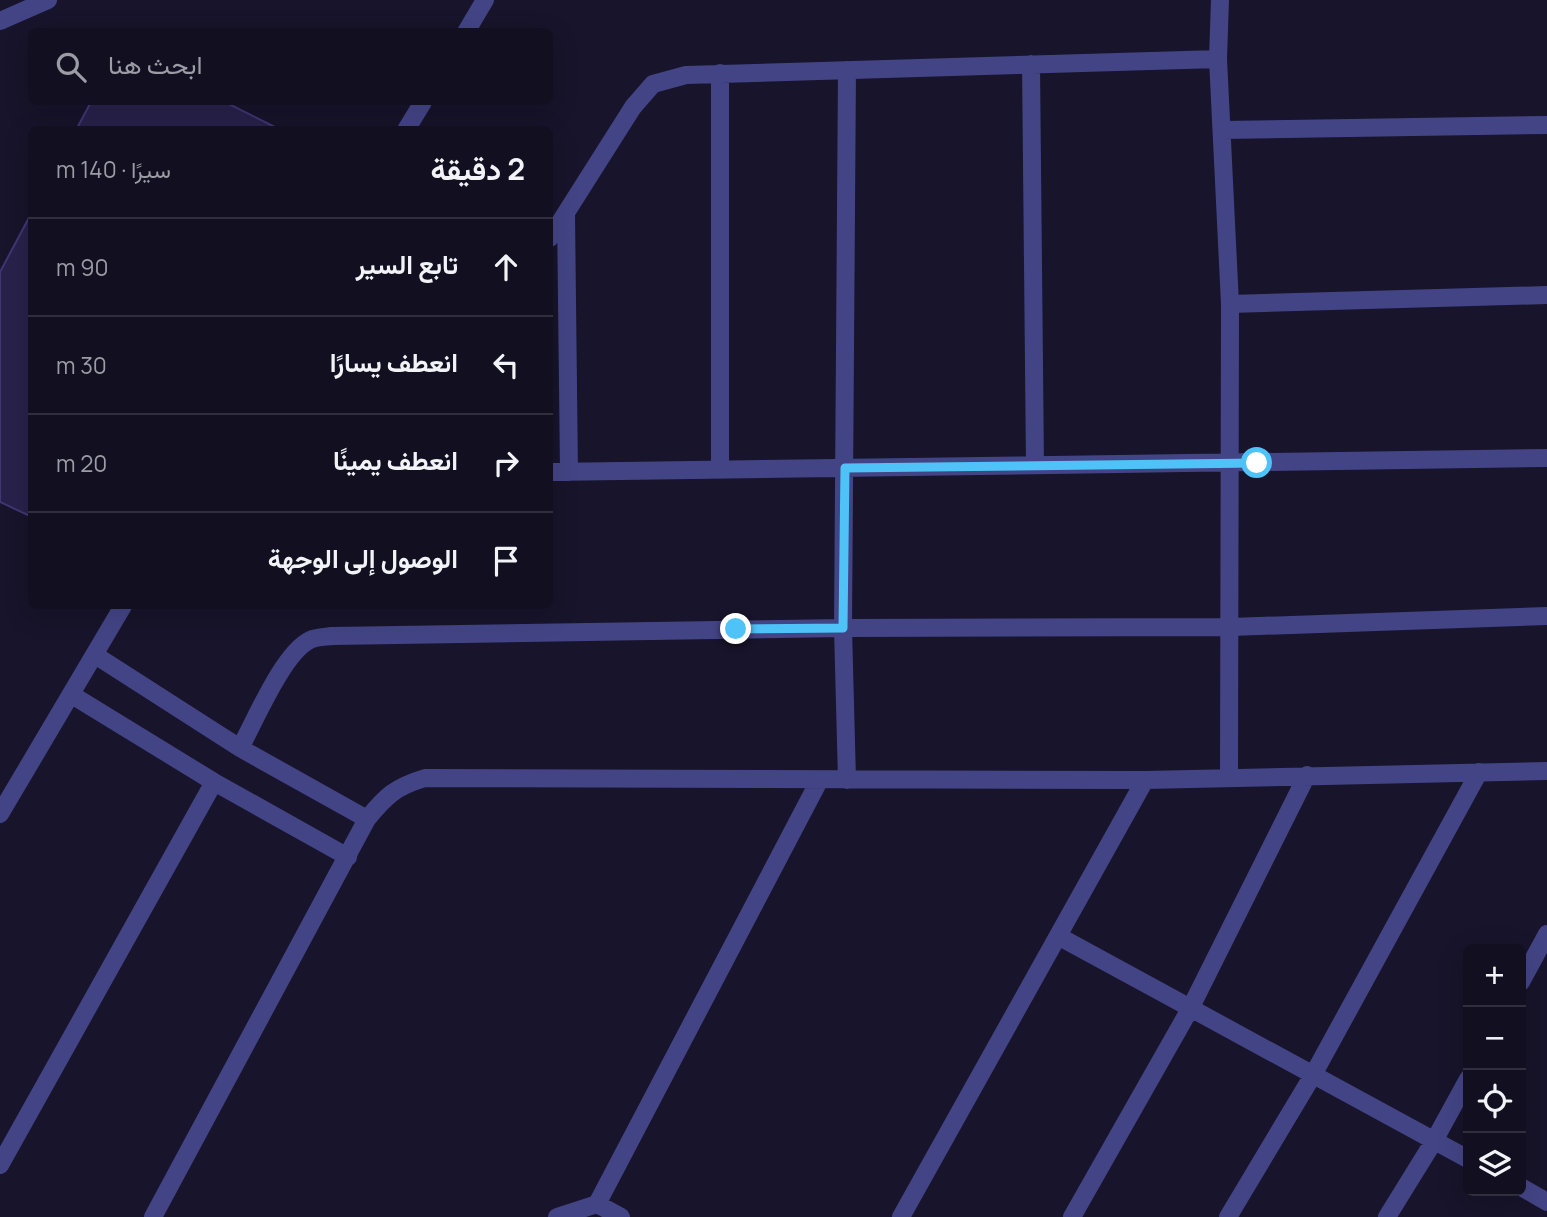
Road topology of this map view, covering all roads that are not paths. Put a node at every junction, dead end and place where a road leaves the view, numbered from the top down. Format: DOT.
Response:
graph roads {
  1 [pos="48,0"];
  2 [pos="485,0"];
  3 [pos="1220,0"];
  4 [pos="0,21"];
  5 [pos="468,28"];
  6 [pos="1218,59"];
  7 [pos="1031,64"];
  8 [pos="847,70"];
  9 [pos="720,74"];
  10 [pos="421,105"];
  11 [pos="1547,125"];
  12 [pos="408,126"];
  13 [pos="1223,130"];
  14 [pos="566,212"];
  15 [pos="553,233"];
  16 [pos="1547,295"];
  17 [pos="1230,304"];
  18 [pos="1547,458"];
  19 [pos="1231,463"];
  20 [pos="1035,465"];
  21 [pos="845,468"];
  22 [pos="720,470"];
  23 [pos="553,472"];
  24 [pos="569,472"];
  25 [pos="121,609"];
  26 [pos="1547,617"];
  27 [pos="1231,627"];
  28 [pos="843,628"];
  29 [pos="95,655"];
  30 [pos="72,695"];
  31 [pos="240,748"];
  32 [pos="1547,771"];
  33 [pos="1479,772"];
  34 [pos="1307,775"];
  35 [pos="1229,777"];
  36 [pos="847,780"];
  37 [pos="1145,780"];
  38 [pos="819,781"];
  39 [pos="214,782"];
  40 [pos="0,814"];
  41 [pos="367,819"];
  42 [pos="348,857"];
  43 [pos="1547,934"];
  44 [pos="1058,936"];
  45 [pos="1526,973"];
  46 [pos="1191,1009"];
  47 [pos="1312,1075"];
  48 [pos="1463,1088"];
  49 [pos="1434,1141"];
  50 [pos="1463,1156"];
  51 [pos="0,1164"];
  52 [pos="1526,1190"];
  53 [pos="1547,1202"];
  54 [pos="597,1203"];
  55 [pos="906,1215"];
  56 [pos="153,1217"];
  57 [pos="556,1217"];
  58 [pos="621,1217"];
  59 [pos="1072,1217"];
  60 [pos="1228,1217"];
  61 [pos="1387,1217"];
  1 -- 4 [label="street"];
  2 -- 5 [label="street"];
  3 -- 6 [label="street"];
  6 -- 7 [label="street"];
  6 -- 13 [label="street"];
  7 -- 8 [label="street"];
  7 -- 20 [label="street"];
  8 -- 9 [label="street"];
  8 -- 21 [label="street"];
  9 -- 14 [label="street"];
  9 -- 22 [label="street"];
  10 -- 12 [label="street"];
  11 -- 13 [label="street"];
  13 -- 17 [label="street"];
  14 -- 15 [label="street"];
  14 -- 24 [label="street"];
  16 -- 17 [label="street"];
  17 -- 19 [label="street"];
  18 -- 19 [label="street"];
  19 -- 20 [label="street"];
  19 -- 27 [label="street"];
  20 -- 21 [label="street"];
  21 -- 22 [label="street"];
  21 -- 28 [label="street"];
  22 -- 24 [label="street"];
  23 -- 24 [label="street"];
  25 -- 29 [label="street"];
  26 -- 27 [label="street"];
  27 -- 28 [label="street"];
  27 -- 35 [label="street"];
  28 -- 31 [label="street"];
  28 -- 36 [label="street"];
  29 -- 30 [label="street"];
  29 -- 31 [label="street"];
  30 -- 39 [label="street"];
  30 -- 40 [label="street"];
  31 -- 41 [label="street"];
  32 -- 33 [label="street"];
  33 -- 34 [label="street"];
  33 -- 47 [label="street"];
  34 -- 35 [label="street"];
  34 -- 46 [label="street"];
  35 -- 37 [label="street"];
  36 -- 37 [label="street"];
  36 -- 38 [label="street"];
  37 -- 44 [label="street"];
  38 -- 41 [label="street"];
  38 -- 54 [label="street"];
  39 -- 42 [label="street"];
  39 -- 51 [label="street"];
  41 -- 42 [label="street"];
  42 -- 56 [label="street"];
  43 -- 45 [label="street"];
  44 -- 46 [label="street"];
  44 -- 55 [label="street"];
  46 -- 47 [label="street"];
  46 -- 59 [label="street"];
  47 -- 49 [label="street"];
  47 -- 60 [label="street"];
  48 -- 49 [label="street"];
  49 -- 50 [label="street"];
  49 -- 61 [label="street"];
  52 -- 53 [label="street"];
  54 -- 57 [label="street"];
  54 -- 58 [label="street"];
}
